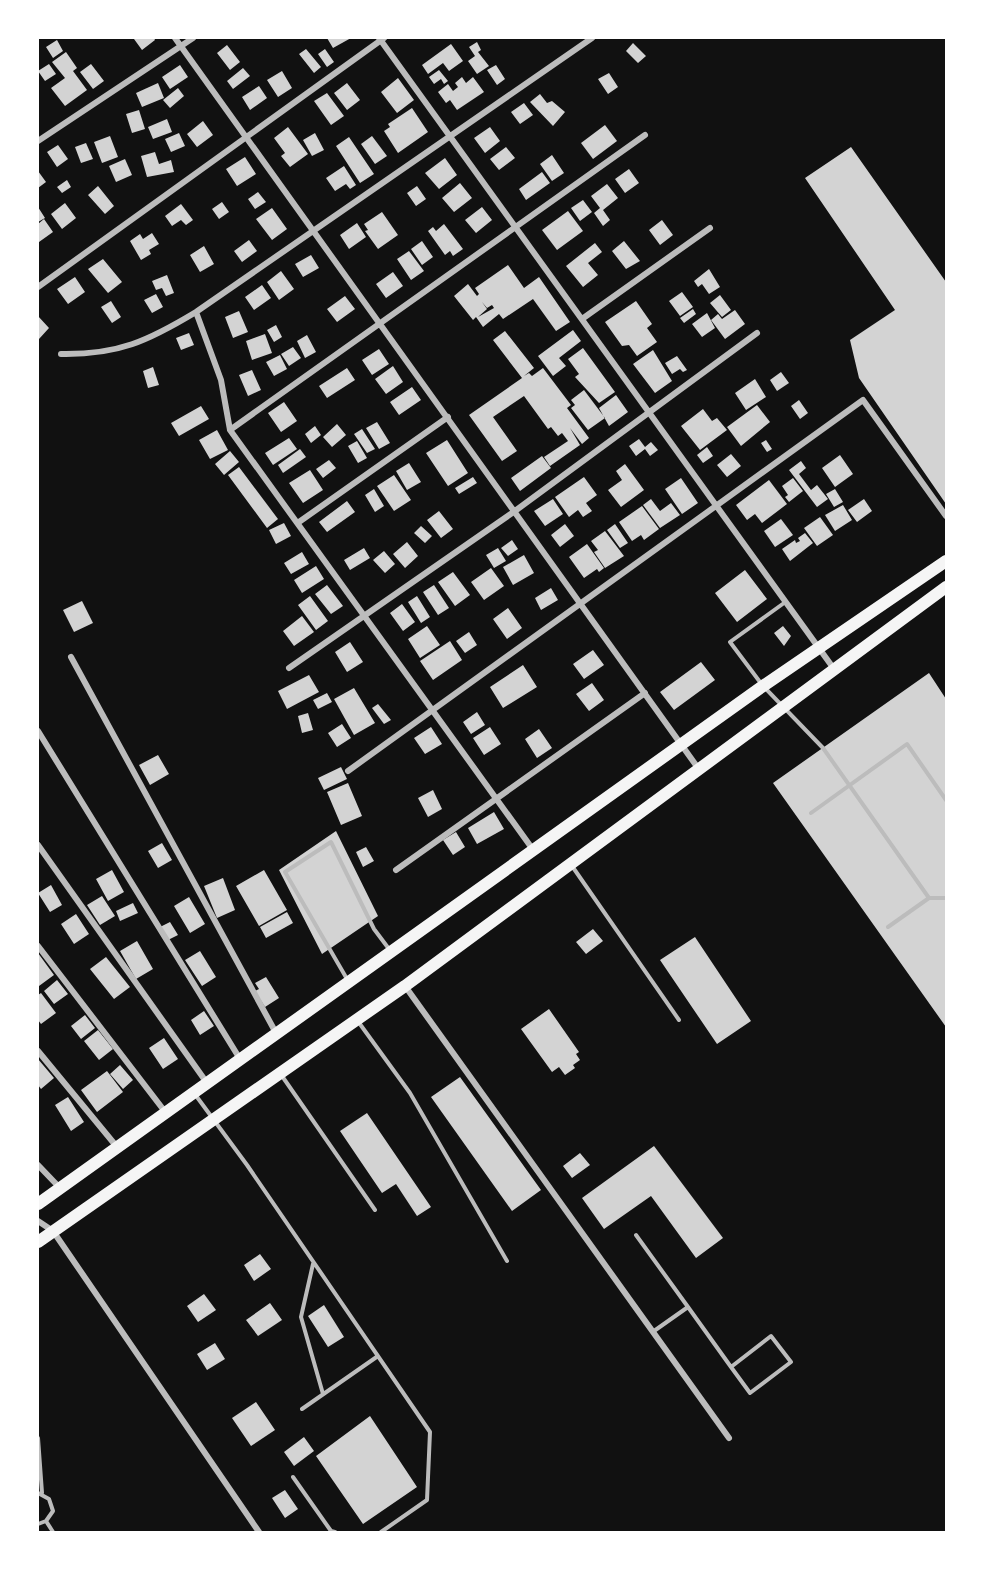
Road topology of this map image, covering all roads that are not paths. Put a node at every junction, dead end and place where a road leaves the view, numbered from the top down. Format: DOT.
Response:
graph roads {
  1 [pos="175,38"];
  2 [pos="193,38"];
  3 [pos="382,38"];
  4 [pos="592,38"];
  5 [pos="181,46"];
  6 [pos="645,135"];
  7 [pos="449,136"];
  8 [pos="247,137"];
  9 [pos="38,141"];
  10 [pos="515,227"];
  11 [pos="710,228"];
  12 [pos="313,231"];
  13 [pos="38,287"];
  14 [pos="196,312"];
  15 [pos="582,319"];
  16 [pos="381,324"];
  17 [pos="757,333"];
  18 [pos="61,354"];
  19 [pos="650,414"];
  20 [pos="448,417"];
  21 [pos="230,430"];
  22 [pos="716,508"];
  23 [pos="515,511"];
  24 [pos="946,516"];
  25 [pos="299,522"];
  26 [pos="946,561"];
  27 [pos="946,587"];
  28 [pos="581,603"];
  29 [pos="784,603"];
  30 [pos="365,614"];
  31 [pos="819,650"];
  32 [pos="71,657"];
  33 [pos="289,668"];
  34 [pos="834,670"];
  35 [pos="763,686"];
  36 [pos="645,693"];
  37 [pos="783,708"];
  38 [pos="434,710"];
  39 [pos="38,731"];
  40 [pos="680,745"];
  41 [pos="698,768"];
  42 [pos="348,771"];
  43 [pos="849,786"];
  44 [pos="496,799"];
  45 [pos="946,800"];
  46 [pos="811,813"];
  47 [pos="38,845"];
  48 [pos="534,851"];
  49 [pos="570,863"];
  50 [pos="396,870"];
  51 [pos="929,898"];
  52 [pos="946,898"];
  53 [pos="888,927"];
  54 [pos="38,946"];
  55 [pos="391,952"];
  56 [pos="349,982"];
  57 [pos="405,986"];
  58 [pos="357,1020"];
  59 [pos="679,1020"];
  60 [pos="276,1033"];
  61 [pos="38,1051"];
  62 [pos="240,1059"];
  63 [pos="279,1073"];
  64 [pos="208,1083"];
  65 [pos="194,1093"];
  66 [pos="166,1113"];
  67 [pos="215,1119"];
  68 [pos="118,1148"];
  69 [pos="38,1165"];
  70 [pos="60,1188"];
  71 [pos="38,1204"];
  72 [pos="375,1210"];
  73 [pos="38,1221"];
  74 [pos="53,1231"];
  75 [pos="636,1235"];
  76 [pos="38,1242"];
  77 [pos="507,1261"];
  78 [pos="313,1263"];
  79 [pos="688,1307"];
  80 [pos="654,1331"];
  81 [pos="378,1356"];
  82 [pos="731,1367"];
  83 [pos="323,1394"];
  84 [pos="302,1409"];
  85 [pos="38,1438"];
  86 [pos="729,1438"];
  87 [pos="293,1477"];
  88 [pos="40,1493"];
  89 [pos="46,1521"];
  90 [pos="38,1524"];
  91 [pos="53,1533"];
  92 [pos="259,1533"];
  93 [pos="335,1533"];
  94 [pos="381,1533"];
  1 -- 5 [label="street"];
  2 -- 5 [label="street"];
  3 -- 7 [label="street"];
  3 -- 8 [label="street"];
  4 -- 7 [label="street"];
  5 -- 8 [label="street"];
  5 -- 9 [label="street"];
  6 -- 10 [label="street"];
  7 -- 10 [label="street"];
  7 -- 12 [label="street"];
  8 -- 12 [label="street"];
  8 -- 13 [label="street"];
  10 -- 15 [label="street"];
  10 -- 16 [label="street"];
  11 -- 15 [label="street"];
  12 -- 14 [label="street"];
  12 -- 16 [label="street"];
  14 -- 18 [label="street"];
  14 -- 21 [label="street"];
  15 -- 19 [label="street"];
  16 -- 20 [label="street"];
  16 -- 21 [label="street"];
  17 -- 19 [label="street"];
  19 -- 22 [label="street"];
  19 -- 23 [label="street"];
  20 -- 23 [label="street"];
  20 -- 25 [label="street"];
  21 -- 25 [label="street"];
  22 -- 24 [label="street"];
  22 -- 28 [label="street"];
  22 -- 29 [label="street"];
  23 -- 28 [label="street"];
  23 -- 30 [label="street"];
  25 -- 30 [label="street"];
  26 -- 31 [label="highway"];
  27 -- 34 [label="highway"];
  28 -- 36 [label="street"];
  28 -- 38 [label="street"];
  29 -- 31 [label="street"];
  29 -- 35 [label="lane"];
  30 -- 33 [label="street"];
  30 -- 38 [label="street"];
  31 -- 34 [label="street"];
  31 -- 35 [label="highway"];
  32 -- 60 [label="street"];
  34 -- 37 [label="highway"];
  35 -- 37 [label="lane"];
  35 -- 40 [label="highway"];
  36 -- 40 [label="street"];
  36 -- 44 [label="street"];
  37 -- 41 [label="highway"];
  37 -- 43 [label="lane"];
  38 -- 42 [label="street"];
  38 -- 44 [label="street"];
  39 -- 62 [label="street"];
  40 -- 41 [label="street"];
  40 -- 48 [label="highway"];
  41 -- 49 [label="highway"];
  43 -- 45 [label="lane"];
  43 -- 46 [label="lane"];
  43 -- 51 [label="lane"];
  44 -- 48 [label="street"];
  44 -- 50 [label="street"];
  47 -- 64 [label="street"];
  48 -- 55 [label="highway"];
  49 -- 57 [label="highway"];
  49 -- 59 [label="lane"];
  51 -- 52 [label="lane"];
  51 -- 53 [label="lane"];
  54 -- 66 [label="street"];
  55 -- 56 [label="highway"];
  55 -- 56 [label="lane"];
  56 -- 60 [label="highway"];
  57 -- 58 [label="highway"];
  57 -- 80 [label="street"];
  58 -- 63 [label="highway"];
  58 -- 77 [label="lane"];
  60 -- 62 [label="highway"];
  61 -- 68 [label="street"];
  62 -- 64 [label="highway"];
  63 -- 67 [label="highway"];
  63 -- 72 [label="lane"];
  64 -- 65 [label="highway"];
  65 -- 66 [label="highway"];
  65 -- 67 [label="lane"];
  66 -- 68 [label="highway"];
  67 -- 74 [label="highway"];
  67 -- 78 [label="lane"];
  68 -- 70 [label="highway"];
  69 -- 70 [label="street"];
  70 -- 71 [label="highway"];
  73 -- 74 [label="street"];
  74 -- 76 [label="highway"];
  74 -- 92 [label="street"];
  75 -- 79 [label="lane"];
  78 -- 81 [label="lane"];
  78 -- 83 [label="lane"];
  79 -- 80 [label="lane"];
  79 -- 82 [label="lane"];
  80 -- 86 [label="street"];
  81 -- 83 [label="lane"];
  81 -- 94 [label="lane"];
  82 -- 82 [label="lane"];
  83 -- 84 [label="lane"];
  85 -- 88 [label="lane"];
  87 -- 93 [label="lane"];
  88 -- 89 [label="lane"];
  89 -- 90 [label="lane"];
  89 -- 91 [label="lane"];
}
